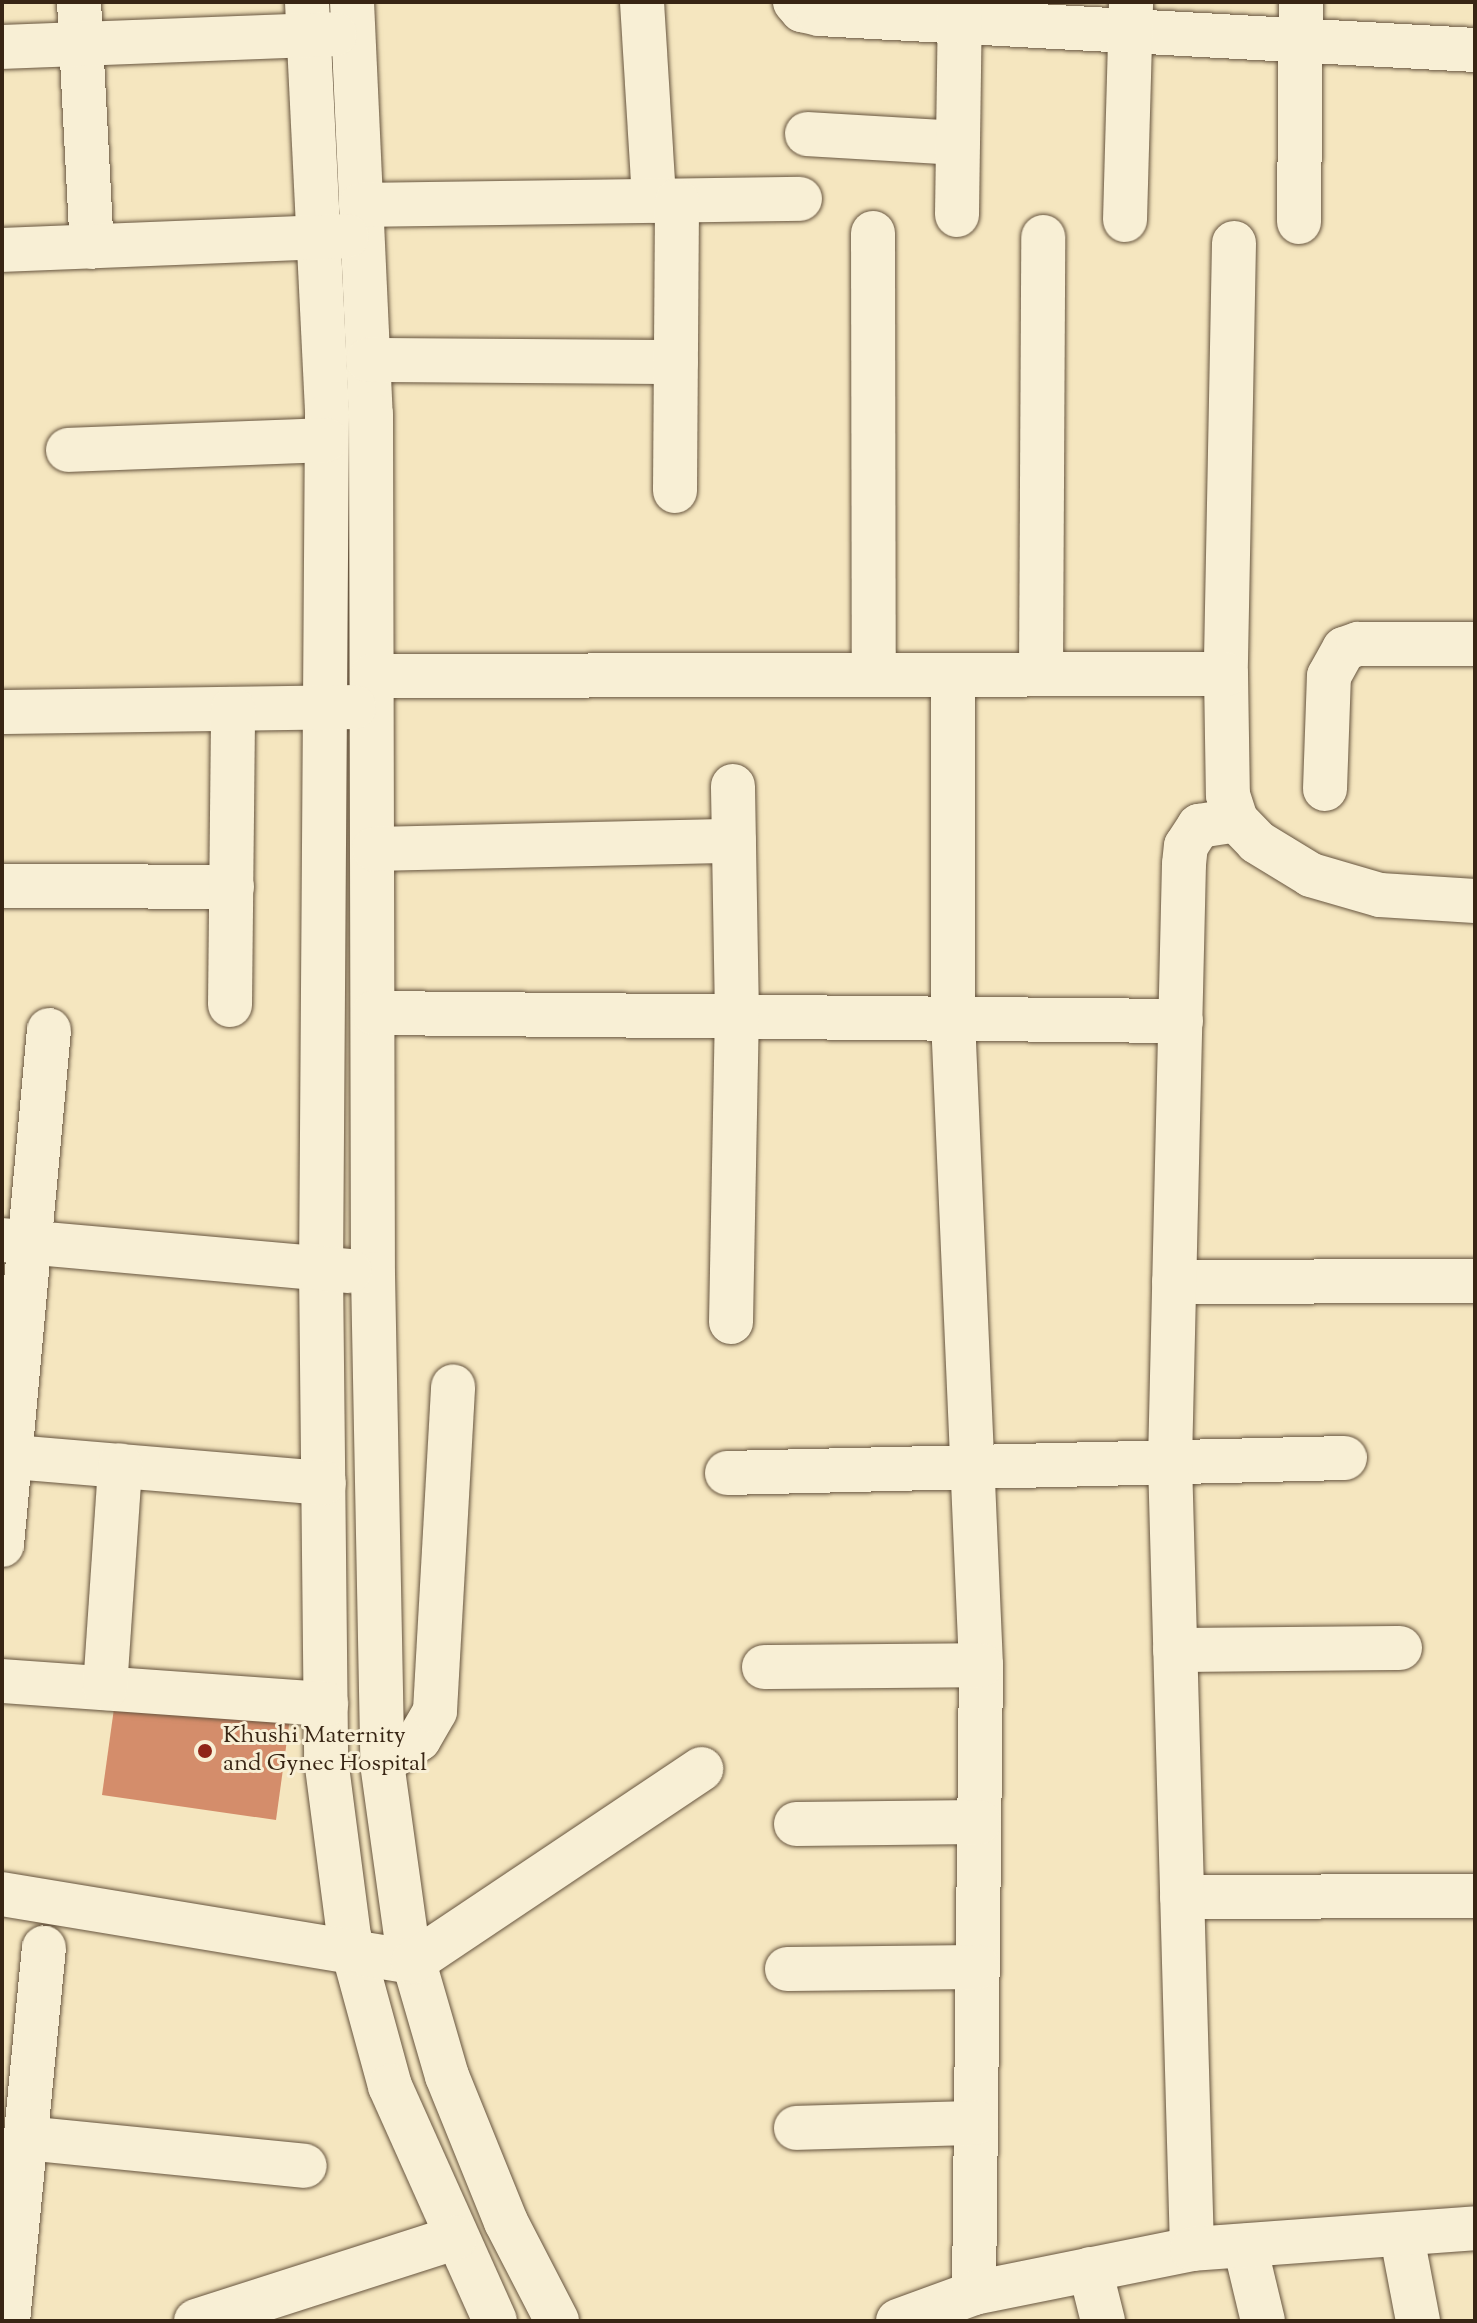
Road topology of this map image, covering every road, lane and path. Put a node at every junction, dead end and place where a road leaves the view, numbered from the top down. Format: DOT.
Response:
graph roads {
  1 [pos="642,2"];
  2 [pos="795,2"];
  3 [pos="960,12"];
  4 [pos="1130,16"];
  5 [pos="352,18"];
  6 [pos="308,19"];
  7 [pos="1301,21"];
  8 [pos="80,23"];
  9 [pos="2,47"];
  10 [pos="1475,50"];
  11 [pos="807,134"];
  12 [pos="958,143"];
  13 [pos="800,199"];
  14 [pos="666,201"];
  15 [pos="957,215"];
  16 [pos="362,220"];
  17 [pos="1125,220"];
  18 [pos="1299,222"];
  19 [pos="873,233"];
  20 [pos="1043,237"];
  21 [pos="318,238"];
  22 [pos="1234,243"];
  23 [pos="92,247"];
  24 [pos="2,250"];
  25 [pos="368,360"];
  26 [pos="676,362"];
  27 [pos="326,440"];
  28 [pos="68,450"];
  29 [pos="675,491"];
  30 [pos="1475,644"];
  31 [pos="1041,674"];
  32 [pos="1226,674"];
  33 [pos="874,675"];
  34 [pos="953,675"];
  35 [pos="372,692"];
  36 [pos="325,707"];
  37 [pos="233,709"];
  38 [pos="2,712"];
  39 [pos="733,786"];
  40 [pos="1325,789"];
  41 [pos="1236,820"];
  42 [pos="734,841"];
  43 [pos="374,849"];
  44 [pos="2,886"];
  45 [pos="232,887"];
  46 [pos="1475,901"];
  47 [pos="230,1005"];
  48 [pos="374,1013"];
  49 [pos="737,1017"];
  50 [pos="953,1019"];
  51 [pos="1181,1021"];
  52 [pos="49,1030"];
  53 [pos="15,1241"];
  54 [pos="321,1268"];
  55 [pos="373,1274"];
  56 [pos="1475,1281"];
  57 [pos="1174,1282"];
  58 [pos="731,1322"];
  59 [pos="453,1386"];
  60 [pos="5,1456"];
  61 [pos="1345,1458"];
  62 [pos="1170,1462"];
  63 [pos="120,1466"];
  64 [pos="974,1469"];
  65 [pos="727,1473"];
  66 [pos="324,1483"];
  67 [pos="2,1545"];
  68 [pos="1400,1648"];
  69 [pos="1175,1650"];
  70 [pos="981,1665"];
  71 [pos="764,1667"];
  72 [pos="2,1681"];
  73 [pos="105,1688"];
  74 [pos="326,1704"];
  75 [pos="382,1763"];
  76 [pos="701,1769"];
  77 [pos="979,1822"];
  78 [pos="796,1824"];
  79 [pos="2,1894"];
  80 [pos="1475,1896"];
  81 [pos="1182,1897"];
  82 [pos="44,1948"];
  83 [pos="354,1952"];
  84 [pos="413,1962"];
  85 [pos="978,1967"];
  86 [pos="787,1969"];
  87 [pos="976,2123"];
  88 [pos="796,2128"];
  89 [pos="26,2138"];
  90 [pos="305,2166"];
  91 [pos="1475,2228"];
  92 [pos="1402,2237"];
  93 [pos="455,2238"];
  94 [pos="1245,2246"];
  95 [pos="1192,2249"];
  96 [pos="1090,2269"];
  97 [pos="974,2293"];
  98 [pos="8,2321"];
  99 [pos="196,2321"];
  100 [pos="495,2321"];
  101 [pos="557,2321"];
  102 [pos="898,2321"];
  103 [pos="1103,2321"];
  104 [pos="1263,2321"];
  105 [pos="1418,2321"];
  1 -- 14 [label="street"];
  2 -- 3 [label="street"];
  3 -- 4 [label="street"];
  3 -- 12 [label="street"];
  4 -- 7 [label="street"];
  4 -- 17 [label="street"];
  5 -- 6 [label="street"];
  5 -- 16 [label="street"];
  6 -- 8 [label="street"];
  6 -- 21 [label="street"];
  7 -- 10 [label="street"];
  7 -- 18 [label="street"];
  8 -- 9 [label="street"];
  8 -- 23 [label="street"];
  11 -- 12 [label="street"];
  12 -- 15 [label="street"];
  13 -- 14 [label="street"];
  14 -- 16 [label="street"];
  14 -- 26 [label="street"];
  16 -- 21 [label="street"];
  16 -- 25 [label="street"];
  19 -- 33 [label="street"];
  20 -- 31 [label="street"];
  21 -- 23 [label="street"];
  21 -- 27 [label="street"];
  22 -- 32 [label="street"];
  23 -- 24 [label="street"];
  25 -- 26 [label="street"];
  25 -- 35 [label="street"];
  26 -- 29 [label="street"];
  27 -- 28 [label="street"];
  27 -- 36 [label="street"];
  30 -- 40 [label="street"];
  31 -- 32 [label="street"];
  31 -- 34 [label="street"];
  32 -- 41 [label="street"];
  33 -- 34 [label="street"];
  33 -- 35 [label="street"];
  34 -- 50 [label="street"];
  35 -- 36 [label="street"];
  35 -- 43 [label="street"];
  36 -- 37 [label="street"];
  36 -- 54 [label="street"];
  37 -- 38 [label="street"];
  37 -- 45 [label="street"];
  39 -- 42 [label="street"];
  41 -- 46 [label="street"];
  41 -- 51 [label="street"];
  42 -- 43 [label="street"];
  42 -- 49 [label="street"];
  43 -- 48 [label="street"];
  44 -- 45 [label="street"];
  45 -- 47 [label="street"];
  48 -- 49 [label="street"];
  48 -- 55 [label="street"];
  49 -- 50 [label="street"];
  49 -- 58 [label="street"];
  50 -- 51 [label="street"];
  50 -- 64 [label="street"];
  51 -- 57 [label="street"];
  52 -- 53 [label="street"];
  53 -- 54 [label="street"];
  53 -- 60 [label="street"];
  54 -- 55 [label="street"];
  54 -- 66 [label="street"];
  55 -- 75 [label="street"];
  56 -- 57 [label="street"];
  57 -- 62 [label="street"];
  59 -- 75 [label="street"];
  60 -- 63 [label="street"];
  60 -- 67 [label="street"];
  61 -- 62 [label="street"];
  62 -- 64 [label="street"];
  62 -- 69 [label="street"];
  63 -- 66 [label="street"];
  63 -- 73 [label="street"];
  64 -- 65 [label="street"];
  64 -- 70 [label="street"];
  66 -- 74 [label="street"];
  68 -- 69 [label="street"];
  69 -- 81 [label="street"];
  70 -- 71 [label="street"];
  70 -- 77 [label="street"];
  72 -- 73 [label="street"];
  73 -- 74 [label="street"];
  74 -- 83 [label="street"];
  75 -- 84 [label="street"];
  76 -- 84 [label="street"];
  77 -- 78 [label="street"];
  77 -- 85 [label="street"];
  79 -- 83 [label="street"];
  80 -- 81 [label="street"];
  81 -- 95 [label="street"];
  82 -- 89 [label="street"];
  83 -- 84 [label="street"];
  83 -- 93 [label="street"];
  84 -- 101 [label="street"];
  85 -- 86 [label="street"];
  85 -- 87 [label="street"];
  87 -- 88 [label="street"];
  87 -- 97 [label="street"];
  89 -- 90 [label="street"];
  89 -- 98 [label="street"];
  91 -- 92 [label="street"];
  92 -- 94 [label="street"];
  92 -- 105 [label="street"];
  93 -- 99 [label="street"];
  93 -- 100 [label="street"];
  94 -- 95 [label="street"];
  94 -- 104 [label="street"];
  95 -- 96 [label="street"];
  96 -- 97 [label="street"];
  96 -- 103 [label="street"];
  97 -- 102 [label="street"];
}
